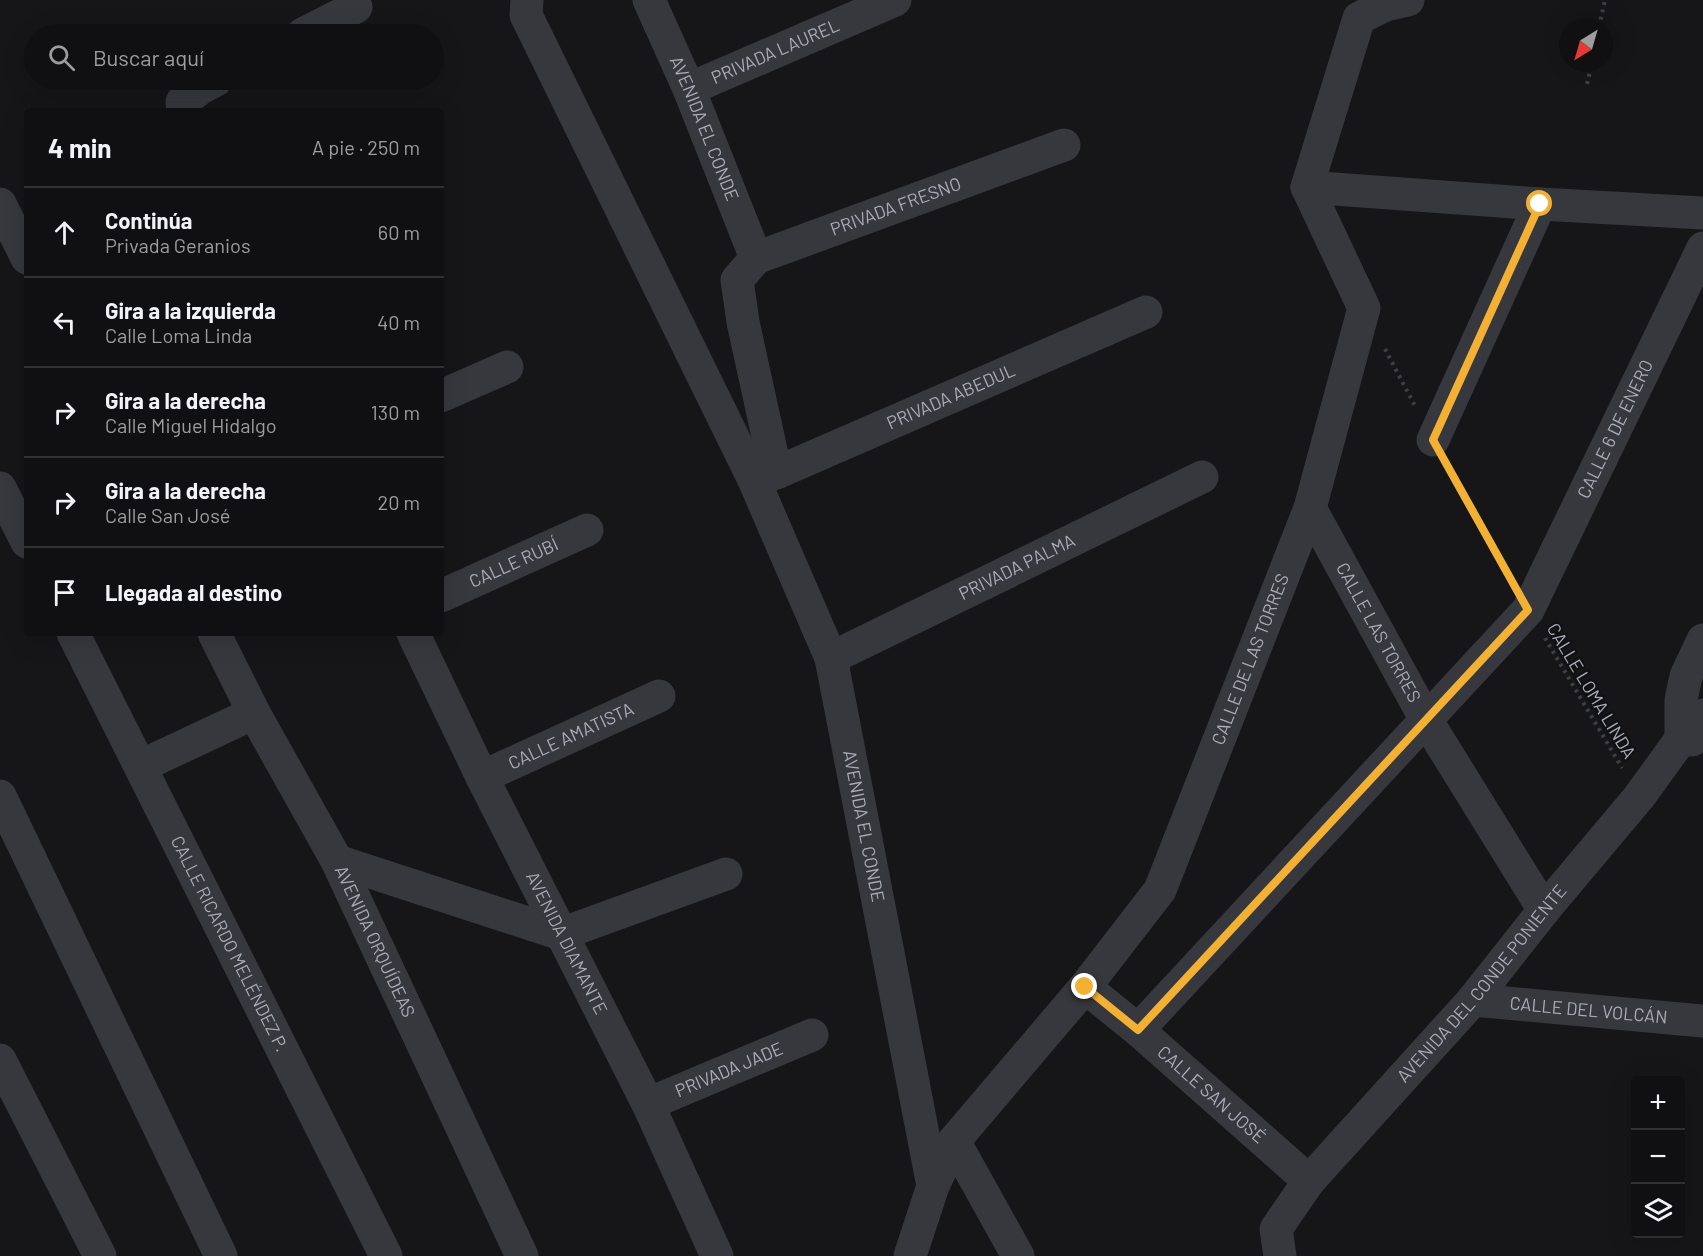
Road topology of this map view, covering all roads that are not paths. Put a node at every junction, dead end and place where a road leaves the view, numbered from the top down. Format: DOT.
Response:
graph roads {
  1 [pos="527,0"];
  2 [pos="649,0"];
  3 [pos="895,0"];
  4 [pos="1408,0"];
  5 [pos="356,7"];
  6 [pos="323,24"];
  7 [pos="689,89"];
  8 [pos="199,90"];
  9 [pos="183,106"];
  10 [pos="1064,145"];
  11 [pos="1307,187"];
  12 [pos="0,204"];
  13 [pos="1540,204"];
  14 [pos="1703,213"];
  15 [pos="1703,248"];
  16 [pos="24,252"];
  17 [pos="747,269"];
  18 [pos="1146,312"];
  19 [pos="507,367"];
  20 [pos="444,395"];
  21 [pos="1433,440"];
  22 [pos="765,477"];
  23 [pos="1202,477"];
  24 [pos="0,489"];
  25 [pos="1310,508"];
  26 [pos="587,530"];
  27 [pos="24,536"];
  28 [pos="444,595"];
  29 [pos="75,636"];
  30 [pos="216,636"];
  31 [pos="414,636"];
  32 [pos="1703,640"];
  33 [pos="831,658"];
  34 [pos="659,696"];
  35 [pos="254,713"];
  36 [pos="1703,715"];
  37 [pos="1425,718"];
  38 [pos="1692,740"];
  39 [pos="141,766"];
  40 [pos="482,777"];
  41 [pos="0,796"];
  42 [pos="337,861"];
  43 [pos="726,874"];
  44 [pos="1544,910"];
  45 [pos="561,934"];
  46 [pos="1085,987"];
  47 [pos="1473,1000"];
  48 [pos="1703,1021"];
  49 [pos="1138,1030"];
  50 [pos="812,1035"];
  51 [pos="0,1060"];
  52 [pos="648,1104"];
  53 [pos="954,1141"];
  54 [pos="1309,1181"];
  55 [pos="933,1186"];
  56 [pos="100,1256"];
  57 [pos="221,1256"];
  58 [pos="386,1256"];
  59 [pos="522,1256"];
  60 [pos="717,1256"];
  61 [pos="910,1256"];
  62 [pos="1018,1256"];
  63 [pos="1280,1256"];
  1 -- 22 [label="street"];
  2 -- 7 [label="street, AVENIDA EL CONDE"];
  3 -- 7 [label="street, PRIVADA LAUREL"];
  4 -- 11 [label="street"];
  5 -- 6 [label="street"];
  7 -- 17 [label="street, AVENIDA EL CONDE"];
  8 -- 9 [label="street"];
  10 -- 17 [label="street, PRIVADA FRESNO"];
  11 -- 13 [label="street"];
  11 -- 25 [label="street, CALLE DE LAS TORRES"];
  12 -- 16 [label="street"];
  13 -- 14 [label="street"];
  13 -- 21 [label="street"];
  15 -- 37 [label="street, CALLE 6 DE ENERO"];
  17 -- 22 [label="street, AVENIDA EL CONDE"];
  18 -- 22 [label="street, PRIVADA ABEDUL"];
  19 -- 20 [label="street"];
  22 -- 33 [label="street, AVENIDA EL CONDE"];
  23 -- 33 [label="street, PRIVADA PALMA"];
  24 -- 27 [label="street"];
  25 -- 37 [label="street, CALLE LAS TORRES"];
  25 -- 46 [label="street, CALLE DE LAS TORRES"];
  26 -- 28 [label="street, CALLE RUBÍ"];
  29 -- 39 [label="street, CALLE RICARDO MELÉNDEZ P."];
  30 -- 35 [label="street, AVENIDA ORQUÍDEAS"];
  31 -- 40 [label="street, AVENIDA DIAMANTE"];
  32 -- 38 [label="street"];
  33 -- 55 [label="street, AVENIDA EL CONDE"];
  34 -- 40 [label="street, CALLE AMATISTA"];
  35 -- 39 [label="street"];
  35 -- 42 [label="street, AVENIDA ORQUÍDEAS"];
  36 -- 38 [label="street, AVENIDA DEL CONDE PONIENTE"];
  37 -- 44 [label="street, CALLE LAS TORRES"];
  37 -- 49 [label="street, CALLE 6 DE ENERO"];
  38 -- 44 [label="street, AVENIDA DEL CONDE PONIENTE"];
  39 -- 58 [label="street, CALLE RICARDO MELÉNDEZ P."];
  40 -- 45 [label="street, AVENIDA DIAMANTE"];
  41 -- 57 [label="street"];
  42 -- 45 [label="street"];
  42 -- 59 [label="street, AVENIDA ORQUÍDEAS"];
  43 -- 45 [label="street"];
  44 -- 47 [label="street, AVENIDA DEL CONDE PONIENTE"];
  45 -- 52 [label="street, AVENIDA DIAMANTE"];
  46 -- 49 [label="street, CALLE SAN JOSÉ"];
  46 -- 53 [label="street, CALLE DE LAS TORRES"];
  47 -- 48 [label="street, CALLE DEL VOLCÁN"];
  47 -- 54 [label="street, AVENIDA DEL CONDE PONIENTE"];
  49 -- 54 [label="street, CALLE SAN JOSÉ"];
  50 -- 52 [label="street, PRIVADA JADE"];
  51 -- 56 [label="street"];
  52 -- 60 [label="street, AVENIDA DIAMANTE"];
  53 -- 55 [label="street, CALLE DE LAS TORRES"];
  53 -- 62 [label="street"];
  54 -- 63 [label="street, AVENIDA DEL CONDE PONIENTE"];
  55 -- 61 [label="street, CALLE DE LAS TORRES"];
}
